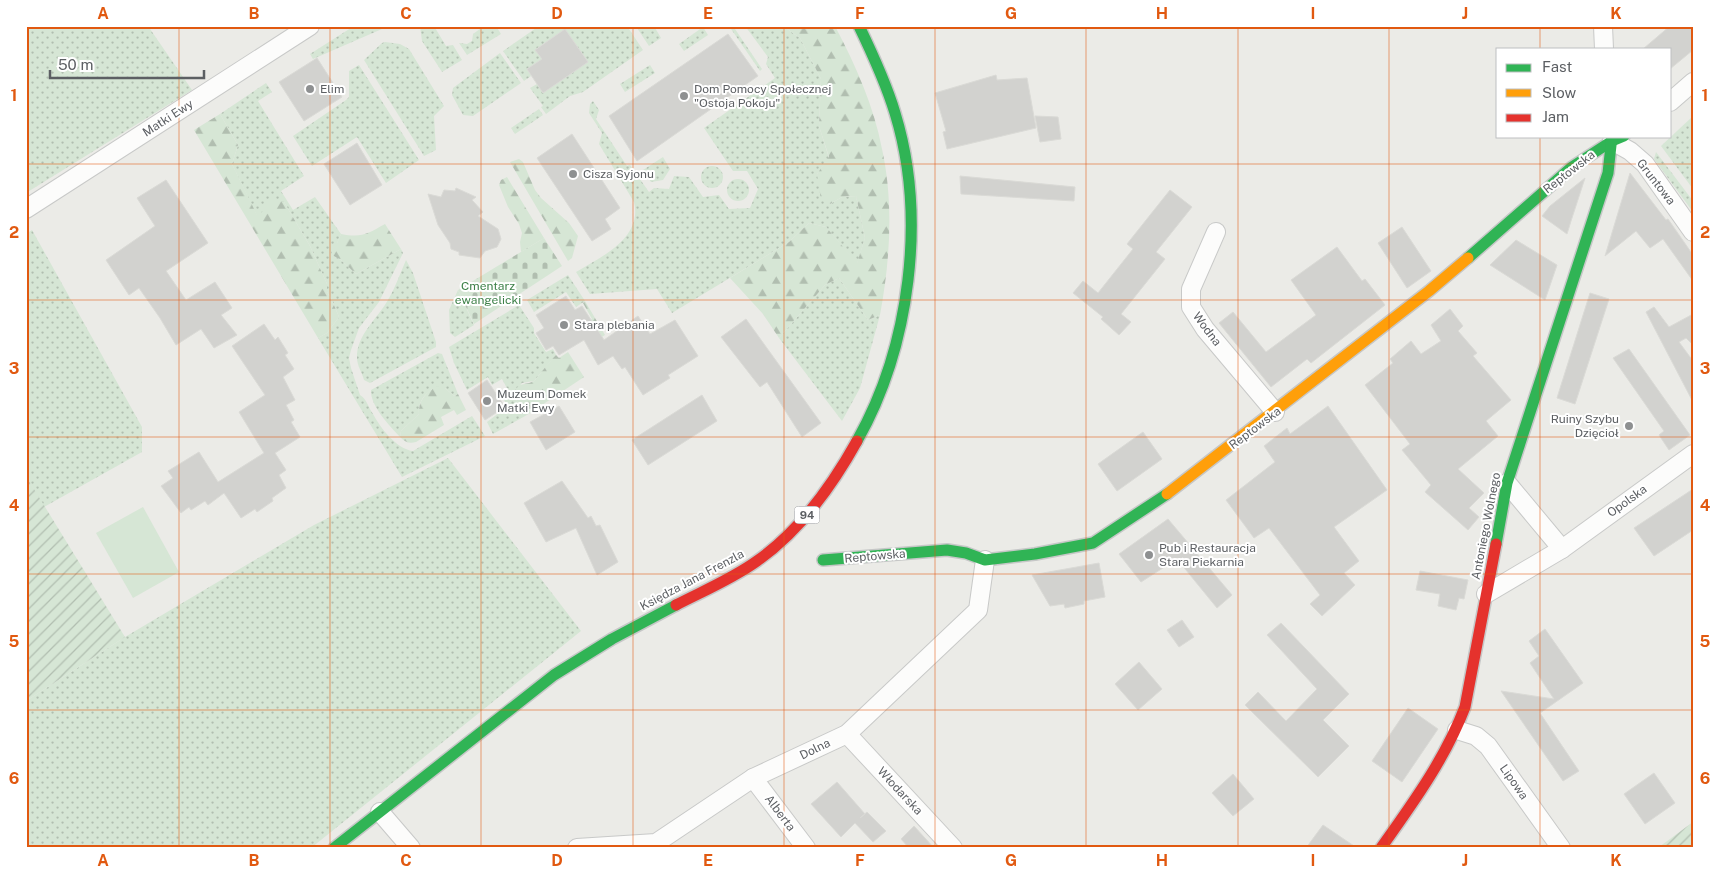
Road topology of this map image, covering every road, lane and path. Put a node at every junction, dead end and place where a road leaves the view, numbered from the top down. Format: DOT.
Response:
graph roads {
  1 [pos="310,26"];
  2 [pos="859,26"];
  3 [pos="1603,26"];
  4 [pos="1604,48"];
  5 [pos="1693,82"];
  6 [pos="1672,100"];
  7 [pos="1616,138"];
  8 [pos="26,210"];
  9 [pos="1216,232"];
  10 [pos="1693,232"];
  11 [pos="1275,412"];
  12 [pos="1693,454"];
  13 [pos="1507,482"];
  14 [pos="1562,549"];
  15 [pos="823,560"];
  16 [pos="985,560"];
  17 [pos="1486,594"];
  18 [pos="1457,730"];
  19 [pos="847,734"];
  20 [pos="754,778"];
  21 [pos="380,812"];
  22 [pos="657,846"];
  23 [pos="334,848"];
  24 [pos="411,848"];
  25 [pos="577,848"];
  26 [pos="806,848"];
  27 [pos="953,848"];
  28 [pos="1382,848"];
  29 [pos="1561,848"];
  1 -- 8 [label="street, Matki Ewy"];
  2 -- 21 [label="street, Księdza Jana Frenzla / 94"];
  3 -- 4 [label="street"];
  5 -- 6 [label="street"];
  7 -- 10 [label="street, Gruntowa"];
  7 -- 11 [label="street, Reptowska"];
  7 -- 13 [label="street, Antoniego Wolnego"];
  9 -- 11 [label="street, Wodna"];
  11 -- 16 [label="street, Reptowska"];
  12 -- 14 [label="street, Opolska"];
  13 -- 14 [label="street"];
  13 -- 17 [label="street, Antoniego Wolnego"];
  14 -- 17 [label="street, Opolska"];
  15 -- 16 [label="street, Reptowska"];
  16 -- 19 [label="street, Dolna"];
  17 -- 18 [label="street, Antoniego Wolnego"];
  18 -- 28 [label="street, Antoniego Wolnego"];
  18 -- 29 [label="street, Lipowa"];
  19 -- 20 [label="street, Dolna"];
  19 -- 27 [label="street, Włodarska"];
  20 -- 22 [label="street, Dolna"];
  20 -- 26 [label="street, Alberta"];
  21 -- 23 [label="street, Księdza Jana Frenzla / 94"];
  21 -- 24 [label="street"];
  22 -- 25 [label="street, Dolna"];
}
